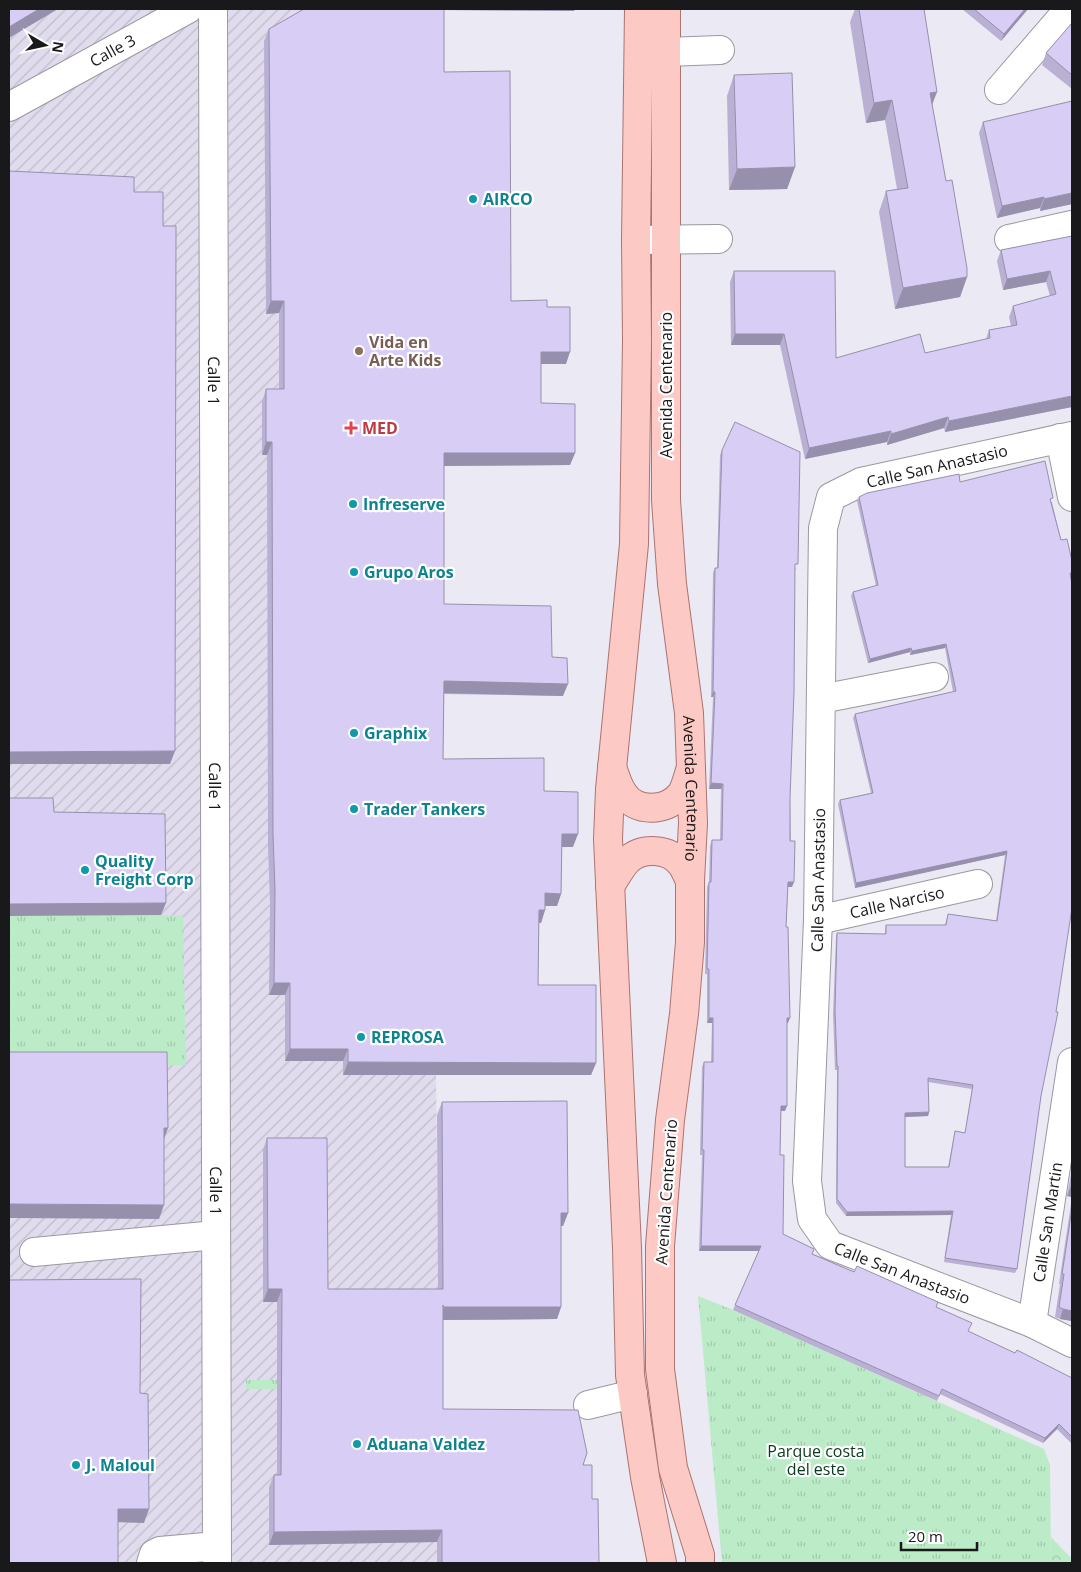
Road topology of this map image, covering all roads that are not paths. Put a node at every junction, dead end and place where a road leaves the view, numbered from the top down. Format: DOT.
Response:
graph roads {
  1 [pos="188,9"];
  2 [pos="213,9"];
  3 [pos="639,9"];
  4 [pos="666,9"];
  5 [pos="1069,9"];
  6 [pos="720,50"];
  7 [pos="666,52"];
  8 [pos="999,90"];
  9 [pos="9,107"];
  10 [pos="1072,225"];
  11 [pos="718,238"];
  12 [pos="666,239"];
  13 [pos="1009,239"];
  14 [pos="636,240"];
  15 [pos="1066,437"];
  16 [pos="1072,497"];
  17 [pos="934,677"];
  18 [pos="821,699"];
  19 [pos="612,767"];
  20 [pos="691,767"];
  21 [pos="690,881"];
  22 [pos="978,884"];
  23 [pos="610,886"];
  24 [pos="818,920"];
  25 [pos="1072,1062"];
  26 [pos="216,1235"];
  27 [pos="34,1252"];
  28 [pos="1032,1323"];
  29 [pos="1072,1343"];
  30 [pos="633,1394"];
  31 [pos="588,1405"];
  32 [pos="217,1555"];
  33 [pos="151,1563"];
  34 [pos="662,1563"];
  35 [pos="700,1563"];
  1 -- 9 [label="street, Calle 3"];
  2 -- 26 [label="street, Calle 1"];
  3 -- 14 [label="main road, Avenida Centenario"];
  4 -- 7 [label="main road, Avenida Centenario"];
  5 -- 8 [label="street"];
  6 -- 7 [label="street"];
  7 -- 12 [label="main road, Avenida Centenario"];
  10 -- 13 [label="street"];
  11 -- 12 [label="street"];
  12 -- 14 [label="street"];
  12 -- 20 [label="main road, Avenida Centenario"];
  14 -- 19 [label="main road, Avenida Centenario"];
  15 -- 16 [label="street"];
  15 -- 18 [label="street, Calle San Anastasio"];
  17 -- 18 [label="street"];
  18 -- 24 [label="street, Calle San Anastasio"];
  19 -- 20 [label="main road"];
  19 -- 23 [label="main road, Avenida Centenario"];
  20 -- 21 [label="main road, Avenida Centenario"];
  21 -- 23 [label="main road"];
  21 -- 35 [label="main road, Avenida Centenario"];
  22 -- 24 [label="street, Calle Narciso"];
  23 -- 30 [label="main road, Avenida Centenario"];
  24 -- 28 [label="street, Calle San Anastasio"];
  25 -- 28 [label="street, Calle San Martin"];
  26 -- 27 [label="street"];
  26 -- 32 [label="street, Calle 1"];
  28 -- 29 [label="street, Calle San Anastasio"];
  30 -- 31 [label="street"];
  30 -- 34 [label="main road, Avenida Centenario"];
  32 -- 33 [label="street"];
}
